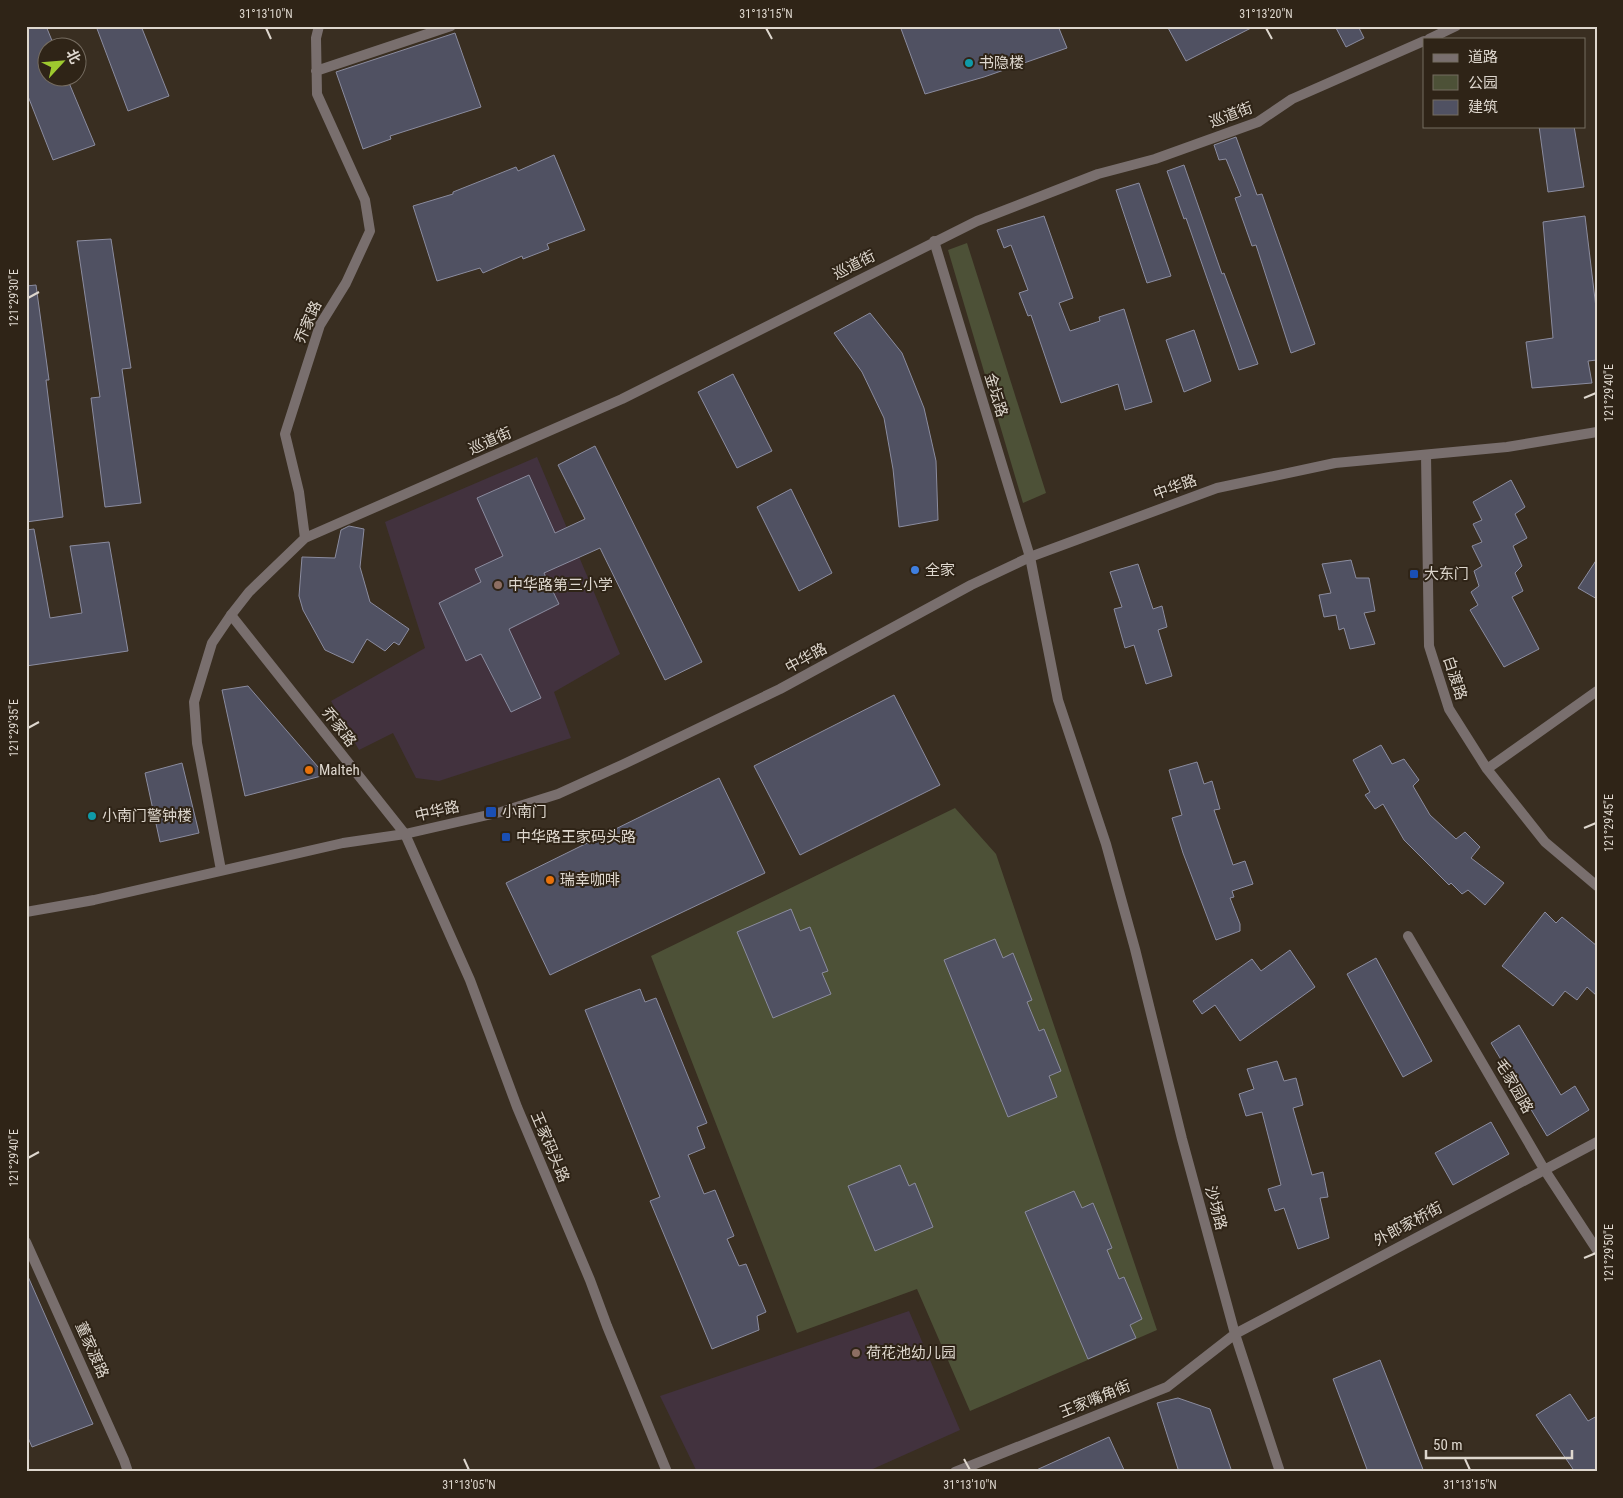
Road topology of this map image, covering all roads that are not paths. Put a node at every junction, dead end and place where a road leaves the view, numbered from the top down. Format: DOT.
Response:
graph roads {
  1 [pos="319,26"];
  2 [pos="451,26"];
  3 [pos="1456,26"];
  4 [pos="1431,38"];
  5 [pos="1423,41"];
  6 [pos="316,71"];
  7 [pos="934,241"];
  8 [pos="1597,432"];
  9 [pos="1426,455"];
  10 [pos="305,538"];
  11 [pos="1030,557"];
  12 [pos="232,615"];
  13 [pos="1597,691"];
  14 [pos="1487,769"];
  15 [pos="405,834"];
  16 [pos="221,870"];
  17 [pos="1597,886"];
  18 [pos="26,912"];
  19 [pos="1408,936"];
  20 [pos="1135,949"];
  21 [pos="1597,1142"];
  22 [pos="1544,1169"];
  23 [pos="26,1242"];
  24 [pos="1597,1250"];
  25 [pos="1235,1334"];
  26 [pos="128,1472"];
  27 [pos="667,1472"];
  28 [pos="955,1472"];
  29 [pos="1280,1472"];
  1 -- 6 [label="street, 乔家路"];
  2 -- 6 [label="street"];
  3 -- 4 [label="street"];
  5 -- 7 [label="street, 巡道街"];
  6 -- 10 [label="street, 乔家路"];
  7 -- 10 [label="street, 巡道街"];
  7 -- 11 [label="street, 金坛路"];
  8 -- 9 [label="street, 中华路"];
  9 -- 11 [label="street, 中华路"];
  9 -- 14 [label="street, 白渡路"];
  10 -- 12 [label="street"];
  11 -- 15 [label="street, 中华路"];
  11 -- 20 [label="street, 金坛路"];
  12 -- 15 [label="street, 乔家路"];
  12 -- 16 [label="street"];
  13 -- 14 [label="street"];
  14 -- 17 [label="street, 白渡路"];
  15 -- 16 [label="street, 中华路"];
  15 -- 27 [label="street, 王家码头路"];
  16 -- 18 [label="street, 中华路"];
  19 -- 22 [label="street, 毛家园路"];
  20 -- 25 [label="street, 沙场路"];
  21 -- 22 [label="street, 外郎家桥街"];
  22 -- 24 [label="street, 毛家园路"];
  22 -- 25 [label="street, 外郎家桥街"];
  23 -- 26 [label="street, 董家渡路"];
  25 -- 28 [label="street, 王家嘴角街"];
  25 -- 29 [label="street, 沙场路"];
}
